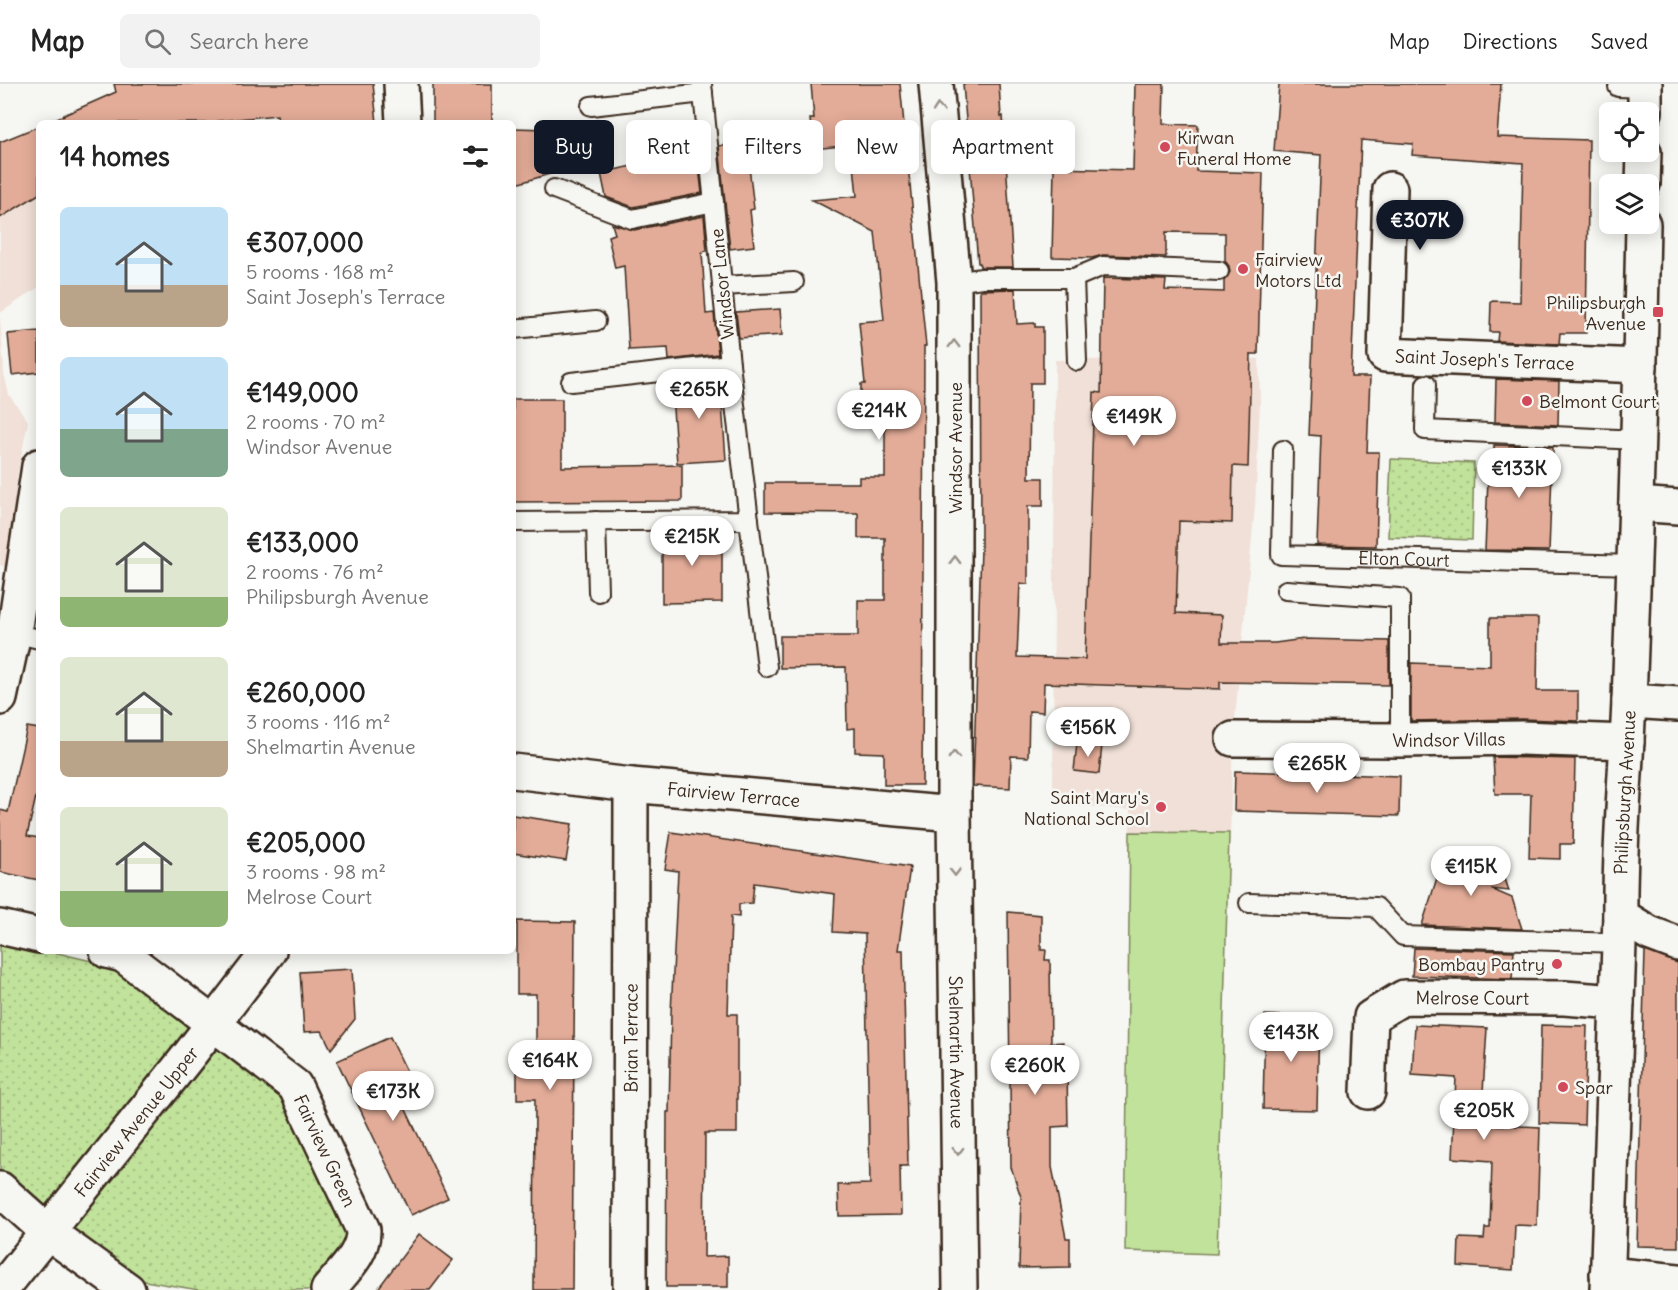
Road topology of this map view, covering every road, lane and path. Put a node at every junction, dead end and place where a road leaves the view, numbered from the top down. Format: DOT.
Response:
graph roads {
  1 [pos="401,84"];
  2 [pos="936,84"];
  3 [pos="703,88"];
  4 [pos="591,106"];
  5 [pos="403,120"];
  6 [pos="554,189"];
  7 [pos="1390,189"];
  8 [pos="714,202"];
  9 [pos="1643,234"];
  10 [pos="1219,270"];
  11 [pos="1074,278"];
  12 [pos="794,282"];
  13 [pos="954,282"];
  14 [pos="722,286"];
  15 [pos="596,321"];
  16 [pos="516,329"];
  17 [pos="1077,361"];
  18 [pos="730,364"];
  19 [pos="1640,366"];
  20 [pos="571,382"];
  21 [pos="1426,384"];
  22 [pos="1638,440"];
  23 [pos="1283,450"];
  24 [pos="1636,504"];
  25 [pos="36,505"];
  26 [pos="1678,507"];
  27 [pos="749,520"];
  28 [pos="596,521"];
  29 [pos="516,522"];
  30 [pos="1634,565"];
  31 [pos="1286,590"];
  32 [pos="598,592"];
  33 [pos="26,636"];
  34 [pos="767,668"];
  35 [pos="0,698"];
  36 [pos="1629,701"];
  37 [pos="1678,704"];
  38 [pos="1233,739"];
  39 [pos="1400,740"];
  40 [pos="1627,742"];
  41 [pos="516,771"];
  42 [pos="631,785"];
  43 [pos="954,813"];
  44 [pos="1250,903"];
  45 [pos="0,927"];
  46 [pos="1620,929"];
  47 [pos="36,935"];
  48 [pos="1678,944"];
  49 [pos="119,954"];
  50 [pos="266,954"];
  51 [pos="1617,1002"];
  52 [pos="214,1023"];
  53 [pos="1368,1092"];
  54 [pos="0,1189"];
  55 [pos="49,1233"];
  56 [pos="1678,1281"];
  57 [pos="1607,1282"];
  58 [pos="1,1290"];
  59 [pos="128,1290"];
  60 [pos="328,1290"];
  61 [pos="630,1290"];
  62 [pos="960,1290"];
  1 -- 5 [label="street"];
  13 -- 2 [label="street, Windsor Avenue, one-way"];
  3 -- 4 [label="lane"];
  3 -- 8 [label="lane, Windsor Lane"];
  6 -- 8 [label="lane"];
  7 -- 19 [label="street, Saint Joseph's Terrace"];
  8 -- 14 [label="lane, Windsor Lane"];
  9 -- 19 [label="street, Philipsburgh Avenue"];
  10 -- 11 [label="lane"];
  11 -- 13 [label="lane"];
  11 -- 17 [label="lane"];
  12 -- 14 [label="lane"];
  43 -- 13 [label="street, Windsor Avenue, one-way"];
  14 -- 18 [label="lane, Windsor Lane"];
  15 -- 16 [label="lane"];
  18 -- 20 [label="lane"];
  18 -- 27 [label="lane, Windsor Lane"];
  19 -- 22 [label="street, Philipsburgh Avenue"];
  21 -- 22 [label="lane"];
  22 -- 24 [label="street, Philipsburgh Avenue"];
  23 -- 30 [label="lane, Elton Court"];
  24 -- 26 [label="street"];
  24 -- 30 [label="street, Philipsburgh Avenue"];
  25 -- 33 [label="street"];
  27 -- 28 [label="lane"];
  27 -- 34 [label="lane, Windsor Lane"];
  28 -- 29 [label="lane"];
  28 -- 32 [label="lane"];
  30 -- 36 [label="street, Philipsburgh Avenue"];
  31 -- 39 [label="lane"];
  33 -- 35 [label="street"];
  36 -- 37 [label="street"];
  36 -- 40 [label="street, Philipsburgh Avenue"];
  38 -- 39 [label="street, Windsor Villas"];
  39 -- 40 [label="street, Windsor Villas"];
  40 -- 46 [label="street, Philipsburgh Avenue"];
  41 -- 42 [label="street, Fairview Terrace"];
  42 -- 43 [label="street, Fairview Terrace"];
  42 -- 61 [label="street, Brian Terrace"];
  43 -- 62 [label="street, Shelmartin Avenue, one-way"];
  44 -- 46 [label="lane"];
  45 -- 47 [label="street"];
  46 -- 48 [label="street"];
  46 -- 51 [label="street, Philipsburgh Avenue"];
  49 -- 52 [label="street, Fairview Green"];
  50 -- 52 [label="street, Fairview Avenue Upper"];
  51 -- 53 [label="street, Melrose Court"];
  51 -- 57 [label="street, Philipsburgh Avenue"];
  52 -- 55 [label="street, Fairview Avenue Upper"];
  52 -- 60 [label="street, Fairview Green"];
  54 -- 55 [label="street"];
  55 -- 58 [label="street, Fairview Avenue Upper"];
  55 -- 59 [label="street"];
  56 -- 57 [label="street"];
}
